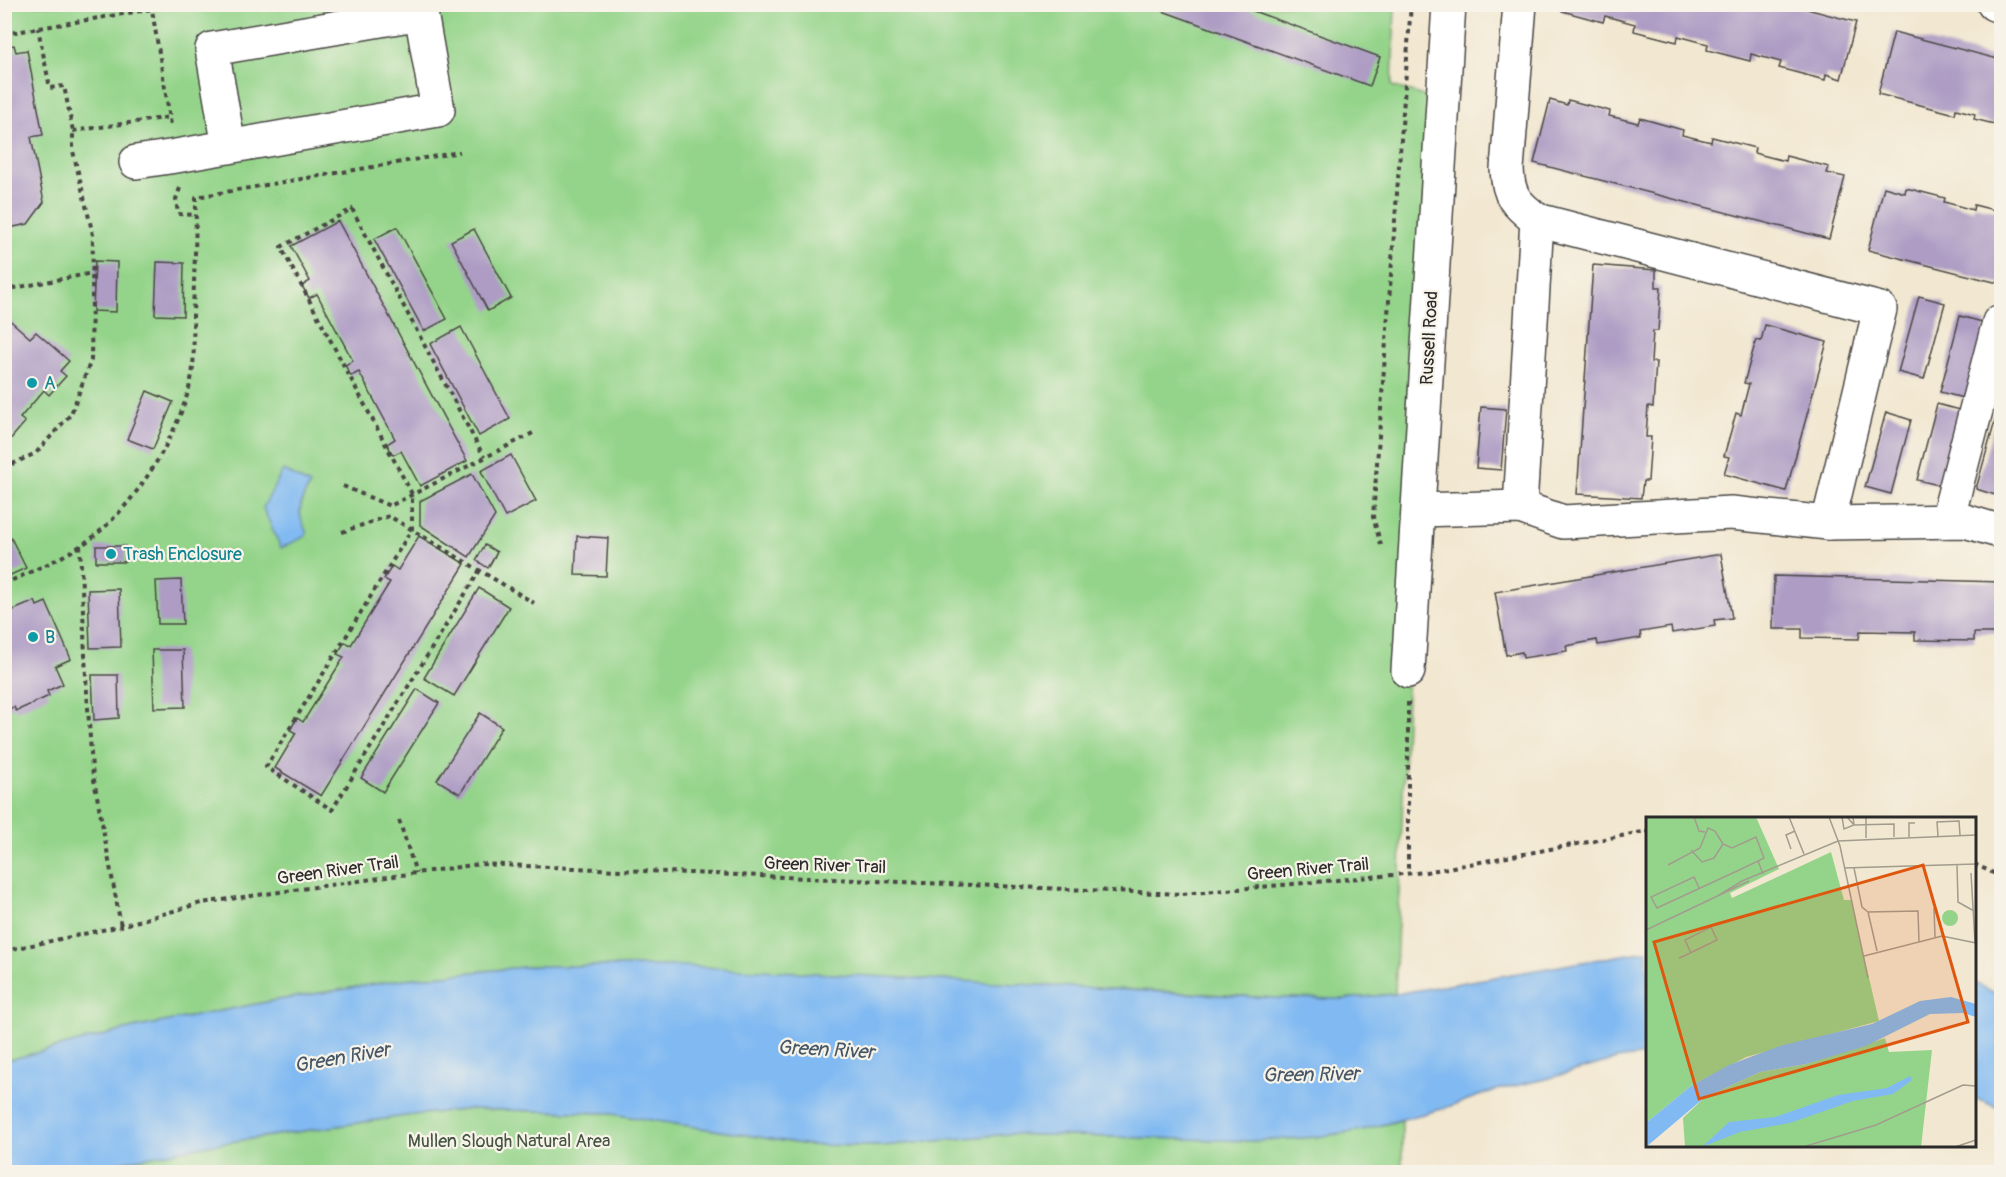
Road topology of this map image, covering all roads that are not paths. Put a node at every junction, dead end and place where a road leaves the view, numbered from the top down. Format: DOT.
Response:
graph roads {
  1 [pos="1449,4"];
  2 [pos="1520,4"];
  3 [pos="1994,4"];
  4 [pos="2001,6"];
  5 [pos="229,147"];
  6 [pos="136,162"];
  7 [pos="1537,220"];
  8 [pos="1999,322"];
  9 [pos="1520,507"];
  10 [pos="1419,510"];
  11 [pos="1947,520"];
  12 [pos="1827,522"];
  13 [pos="2001,532"];
  14 [pos="1408,671"];
  1 -- 10 [label="street, Russell Road"];
  2 -- 7 [label="street"];
  3 -- 4 [label="street"];
  5 -- 5 [label="street"];
  5 -- 6 [label="street"];
  7 -- 9 [label="street"];
  7 -- 12 [label="street"];
  8 -- 11 [label="street"];
  9 -- 10 [label="street"];
  9 -- 12 [label="street"];
  10 -- 14 [label="street, Russell Road"];
  11 -- 12 [label="street"];
  11 -- 13 [label="street"];
}
